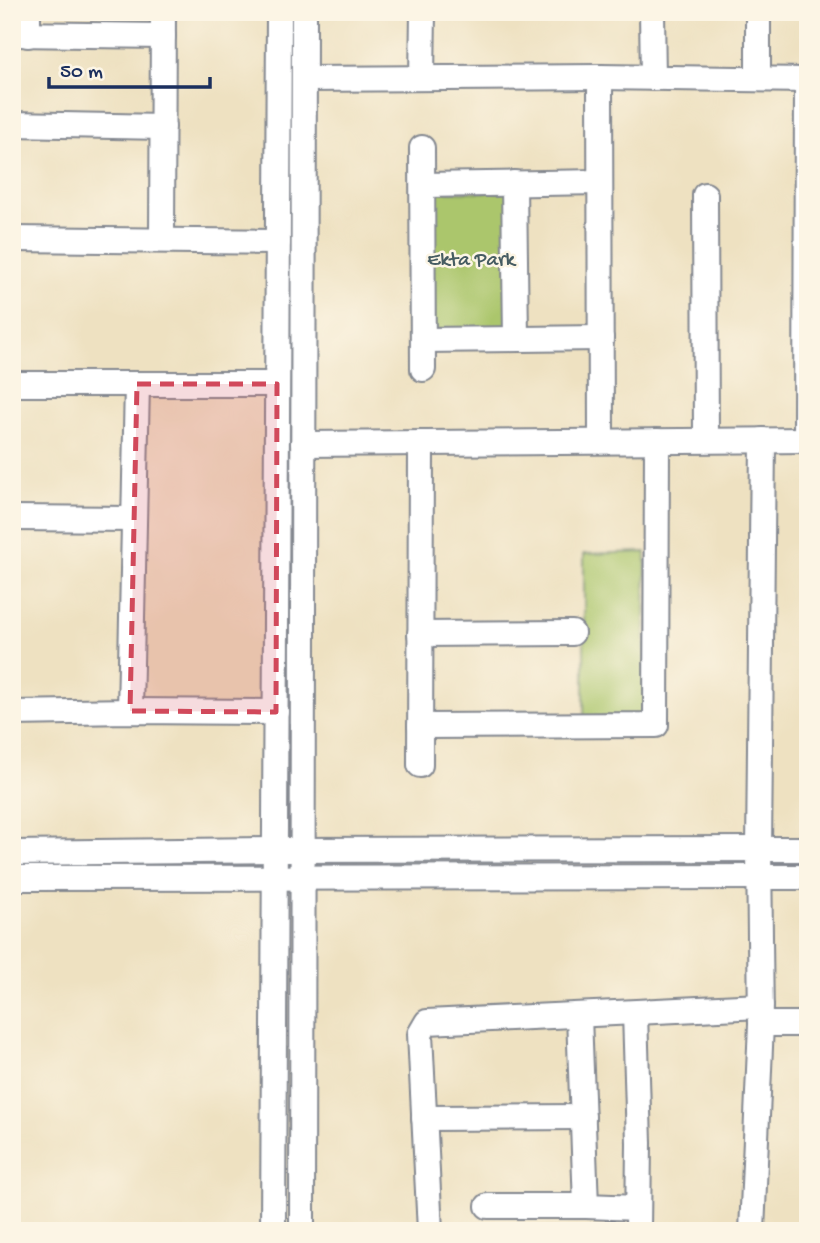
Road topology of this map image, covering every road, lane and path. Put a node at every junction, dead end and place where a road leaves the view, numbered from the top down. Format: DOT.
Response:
graph roads {
  1 [pos="279,12"];
  2 [pos="304,12"];
  3 [pos="423,12"];
  4 [pos="652,12"];
  5 [pos="758,12"];
  6 [pos="163,24"];
  7 [pos="23,27"];
  8 [pos="600,77"];
  9 [pos="422,78"];
  10 [pos="653,78"];
  11 [pos="304,79"];
  12 [pos="758,79"];
  13 [pos="808,80"];
  14 [pos="12,124"];
  15 [pos="163,127"];
  16 [pos="422,148"];
  17 [pos="514,183"];
  18 [pos="600,183"];
  19 [pos="423,184"];
  20 [pos="705,195"];
  21 [pos="12,239"];
  22 [pos="162,240"];
  23 [pos="278,242"];
  24 [pos="601,338"];
  25 [pos="516,339"];
  26 [pos="423,340"];
  27 [pos="423,369"];
  28 [pos="12,384"];
  29 [pos="137,384"];
  30 [pos="277,384"];
  31 [pos="706,440"];
  32 [pos="763,440"];
  33 [pos="807,440"];
  34 [pos="601,441"];
  35 [pos="657,441"];
  36 [pos="421,443"];
  37 [pos="303,444"];
  38 [pos="12,518"];
  39 [pos="134,519"];
  40 [pos="572,633"];
  41 [pos="420,634"];
  42 [pos="130,710"];
  43 [pos="276,712"];
  44 [pos="12,713"];
  45 [pos="420,726"];
  46 [pos="420,765"];
  47 [pos="808,849"];
  48 [pos="275,850"];
  49 [pos="302,850"];
  50 [pos="759,850"];
  51 [pos="12,853"];
  52 [pos="759,877"];
  53 [pos="808,877"];
  54 [pos="12,878"];
  55 [pos="275,879"];
  56 [pos="302,879"];
  57 [pos="635,1013"];
  58 [pos="761,1015"];
  59 [pos="579,1016"];
  60 [pos="808,1024"];
  61 [pos="583,1117"];
  62 [pos="424,1118"];
  63 [pos="488,1206"];
  64 [pos="586,1206"];
  65 [pos="638,1220"];
  66 [pos="273,1231"];
  67 [pos="302,1231"];
  68 [pos="430,1231"];
  69 [pos="752,1231"];
  1 -- 23 [label="street"];
  2 -- 11 [label="street"];
  3 -- 9 [label="street"];
  4 -- 10 [label="street"];
  5 -- 12 [label="street"];
  6 -- 7 [label="street"];
  6 -- 15 [label="street"];
  8 -- 9 [label="street"];
  8 -- 10 [label="street"];
  8 -- 18 [label="street"];
  9 -- 11 [label="street"];
  10 -- 12 [label="street"];
  11 -- 37 [label="street"];
  12 -- 13 [label="street"];
  13 -- 33 [label="street"];
  14 -- 15 [label="street"];
  15 -- 22 [label="street"];
  16 -- 19 [label="street"];
  17 -- 18 [label="street"];
  17 -- 19 [label="street"];
  17 -- 25 [label="street"];
  18 -- 24 [label="street"];
  19 -- 26 [label="street"];
  20 -- 31 [label="street"];
  21 -- 22 [label="street"];
  22 -- 23 [label="street"];
  23 -- 30 [label="street"];
  24 -- 25 [label="street"];
  24 -- 34 [label="street"];
  25 -- 26 [label="street"];
  26 -- 27 [label="street"];
  28 -- 29 [label="street"];
  29 -- 30 [label="street"];
  29 -- 39 [label="street"];
  30 -- 43 [label="street"];
  31 -- 32 [label="street"];
  31 -- 35 [label="street"];
  32 -- 33 [label="street"];
  32 -- 50 [label="street"];
  34 -- 35 [label="street"];
  34 -- 36 [label="street"];
  35 -- 45 [label="street"];
  36 -- 37 [label="street"];
  36 -- 41 [label="street"];
  37 -- 49 [label="street"];
  38 -- 39 [label="street"];
  39 -- 42 [label="street"];
  40 -- 41 [label="street"];
  41 -- 45 [label="street"];
  42 -- 43 [label="street"];
  42 -- 44 [label="street"];
  43 -- 48 [label="street"];
  45 -- 46 [label="street"];
  47 -- 50 [label="street"];
  48 -- 49 [label="street"];
  48 -- 51 [label="street"];
  48 -- 55 [label="street"];
  49 -- 50 [label="street"];
  49 -- 56 [label="street"];
  50 -- 52 [label="street"];
  52 -- 53 [label="street"];
  52 -- 56 [label="street"];
  52 -- 58 [label="street"];
  54 -- 55 [label="street"];
  55 -- 56 [label="street"];
  55 -- 66 [label="street"];
  56 -- 67 [label="street"];
  57 -- 58 [label="street"];
  57 -- 59 [label="street"];
  57 -- 65 [label="street"];
  58 -- 60 [label="street"];
  58 -- 69 [label="street"];
  59 -- 61 [label="street"];
  59 -- 62 [label="street"];
  61 -- 62 [label="street"];
  61 -- 64 [label="street"];
  62 -- 68 [label="street"];
  63 -- 64 [label="street"];
  64 -- 65 [label="street"];
}
